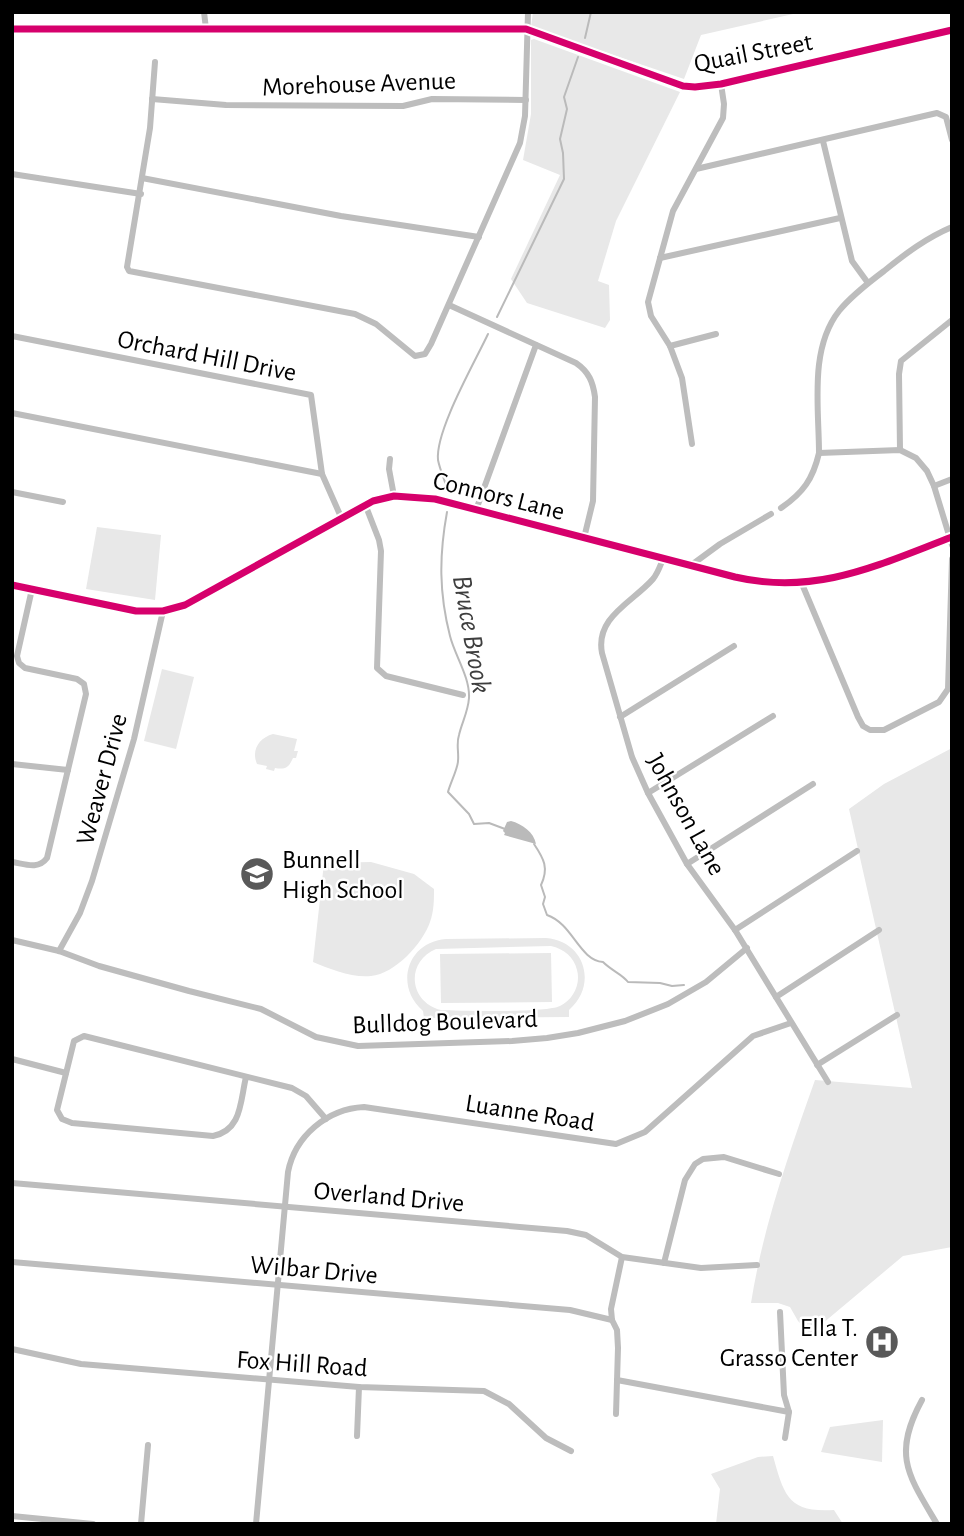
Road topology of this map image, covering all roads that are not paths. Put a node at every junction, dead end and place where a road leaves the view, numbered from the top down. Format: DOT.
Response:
graph roads {
  1 [pos="204,12"];
  2 [pos="528,12"];
  3 [pos="12,29"];
  4 [pos="206,29"];
  5 [pos="526,29"];
  6 [pos="952,30"];
  7 [pos="155,62"];
  8 [pos="721,84"];
  9 [pos="152,100"];
  10 [pos="526,100"];
  11 [pos="952,139"];
  12 [pos="823,141"];
  13 [pos="696,169"];
  14 [pos="12,174"];
  15 [pos="142,178"];
  16 [pos="141,194"];
  17 [pos="840,218"];
  18 [pos="952,227"];
  19 [pos="480,237"];
  20 [pos="660,258"];
  21 [pos="868,284"];
  22 [pos="449,305"];
  23 [pos="952,320"];
  24 [pos="716,334"];
  25 [pos="12,336"];
  26 [pos="536,345"];
  27 [pos="670,346"];
  28 [pos="12,413"];
  29 [pos="692,444"];
  30 [pos="900,450"];
  31 [pos="820,453"];
  32 [pos="390,458"];
  33 [pos="322,474"];
  34 [pos="952,479"];
  35 [pos="934,486"];
  36 [pos="12,492"];
  37 [pos="394,496"];
  38 [pos="63,502"];
  39 [pos="365,504"];
  40 [pos="781,508"];
  41 [pos="476,510"];
  42 [pos="771,514"];
  43 [pos="341,517"];
  44 [pos="951,537"];
  45 [pos="584,538"];
  46 [pos="952,545"];
  47 [pos="663,559"];
  48 [pos="952,559"];
  49 [pos="690,566"];
  50 [pos="802,584"];
  51 [pos="12,585"];
  52 [pos="32,589"];
  53 [pos="163,611"];
  54 [pos="734,646"];
  55 [pos="463,695"];
  56 [pos="773,716"];
  57 [pos="620,717"];
  58 [pos="12,764"];
  59 [pos="68,770"];
  60 [pos="813,784"];
  61 [pos="648,793"];
  62 [pos="857,851"];
  63 [pos="12,862"];
  64 [pos="687,864"];
  65 [pos="735,930"];
  66 [pos="879,930"];
  67 [pos="12,940"];
  68 [pos="747,948"];
  69 [pos="59,951"];
  70 [pos="776,997"];
  71 [pos="897,1015"];
  72 [pos="792,1023"];
  73 [pos="12,1059"];
  74 [pos="817,1065"];
  75 [pos="66,1073"];
  76 [pos="246,1077"];
  77 [pos="828,1082"];
  78 [pos="326,1119"];
  79 [pos="779,1174"];
  80 [pos="12,1183"];
  81 [pos="285,1206"];
  82 [pos="622,1256"];
  83 [pos="12,1262"];
  84 [pos="664,1263"];
  85 [pos="757,1265"];
  86 [pos="278,1285"];
  87 [pos="780,1312"];
  88 [pos="612,1320"];
  89 [pos="12,1349"];
  90 [pos="617,1380"];
  91 [pos="269,1381"];
  92 [pos="359,1387"];
  93 [pos="922,1400"];
  94 [pos="789,1412"];
  95 [pos="616,1414"];
  96 [pos="357,1436"];
  97 [pos="785,1438"];
  98 [pos="148,1445"];
  99 [pos="571,1451"];
  100 [pos="12,1517"];
  101 [pos="93,1524"];
  102 [pos="141,1524"];
  103 [pos="256,1524"];
  104 [pos="936,1524"];
  1 -- 4 [label="street"];
  2 -- 5 [label="street"];
  3 -- 4 [label="street, Quail Street"];
  4 -- 5 [label="street, Quail Street"];
  5 -- 8 [label="street, Quail Street"];
  5 -- 10 [label="street"];
  6 -- 8 [label="street, Quail Street"];
  7 -- 9 [label="street"];
  8 -- 13 [label="street"];
  9 -- 10 [label="street, Morehouse Avenue"];
  9 -- 15 [label="street"];
  10 -- 19 [label="street"];
  11 -- 12 [label="street"];
  12 -- 13 [label="street"];
  12 -- 17 [label="street"];
  13 -- 20 [label="street"];
  14 -- 16 [label="street"];
  15 -- 16 [label="street"];
  15 -- 19 [label="street"];
  16 -- 22 [label="street"];
  17 -- 20 [label="street"];
  17 -- 21 [label="street"];
  18 -- 21 [label="street"];
  19 -- 22 [label="street"];
  20 -- 27 [label="street"];
  21 -- 31 [label="street"];
  22 -- 26 [label="street"];
  23 -- 30 [label="street"];
  24 -- 27 [label="street"];
  25 -- 33 [label="street, Orchard Hill Drive"];
  26 -- 41 [label="street"];
  26 -- 45 [label="street"];
  27 -- 29 [label="street"];
  28 -- 33 [label="street"];
  30 -- 31 [label="street"];
  30 -- 35 [label="street"];
  31 -- 40 [label="street"];
  32 -- 37 [label="street"];
  33 -- 43 [label="street, Orchard Hill Drive"];
  34 -- 35 [label="street"];
  35 -- 44 [label="street"];
  36 -- 38 [label="street"];
  37 -- 39 [label="street, Connors Lane"];
  37 -- 41 [label="street, Connors Lane"];
  39 -- 43 [label="street, Connors Lane"];
  39 -- 55 [label="street"];
  41 -- 45 [label="street, Connors Lane"];
  42 -- 49 [label="street"];
  43 -- 53 [label="street, Connors Lane"];
  44 -- 46 [label="street"];
  44 -- 50 [label="street, Connors Lane"];
  45 -- 47 [label="street, Connors Lane"];
  47 -- 49 [label="street, Connors Lane"];
  47 -- 57 [label="street, Johnson Lane"];
  48 -- 50 [label="street"];
  49 -- 50 [label="street, Connors Lane"];
  51 -- 52 [label="street, Connors Lane"];
  52 -- 53 [label="street, Connors Lane"];
  52 -- 59 [label="street"];
  53 -- 69 [label="street, Weaver Drive"];
  54 -- 57 [label="street"];
  56 -- 61 [label="street"];
  57 -- 61 [label="street, Johnson Lane"];
  58 -- 59 [label="street"];
  59 -- 63 [label="street"];
  60 -- 64 [label="street"];
  61 -- 64 [label="street, Johnson Lane"];
  62 -- 65 [label="street"];
  64 -- 65 [label="street, Johnson Lane"];
  65 -- 68 [label="street, Johnson Lane"];
  66 -- 70 [label="street"];
  67 -- 69 [label="street, Bulldog Boulevard"];
  68 -- 69 [label="street, Bulldog Boulevard"];
  68 -- 70 [label="street, Johnson Lane"];
  70 -- 72 [label="street, Johnson Lane"];
  71 -- 74 [label="street"];
  72 -- 74 [label="street, Johnson Lane"];
  72 -- 78 [label="street, Luanne Road"];
  73 -- 75 [label="street"];
  74 -- 77 [label="street, Johnson Lane"];
  75 -- 76 [label="street"];
  75 -- 76 [label="street"];
  76 -- 78 [label="street"];
  78 -- 81 [label="street, Luanne Road"];
  79 -- 84 [label="street"];
  80 -- 81 [label="street, Overland Drive"];
  81 -- 82 [label="street, Overland Drive"];
  81 -- 86 [label="street, Luanne Road"];
  82 -- 84 [label="street, Overland Drive"];
  82 -- 88 [label="street"];
  83 -- 86 [label="street, Wilbar Drive"];
  84 -- 85 [label="street, Overland Drive"];
  86 -- 88 [label="street, Wilbar Drive"];
  86 -- 91 [label="street, Luanne Road"];
  87 -- 94 [label="street"];
  88 -- 90 [label="street"];
  89 -- 91 [label="street, Fox Hill Road"];
  90 -- 94 [label="street"];
  90 -- 95 [label="street"];
  91 -- 92 [label="street, Fox Hill Road"];
  91 -- 103 [label="street, Luanne Road"];
  92 -- 96 [label="street"];
  92 -- 99 [label="street, Fox Hill Road"];
  93 -- 104 [label="street"];
  94 -- 97 [label="street"];
  98 -- 102 [label="street"];
  100 -- 101 [label="street"];
}
